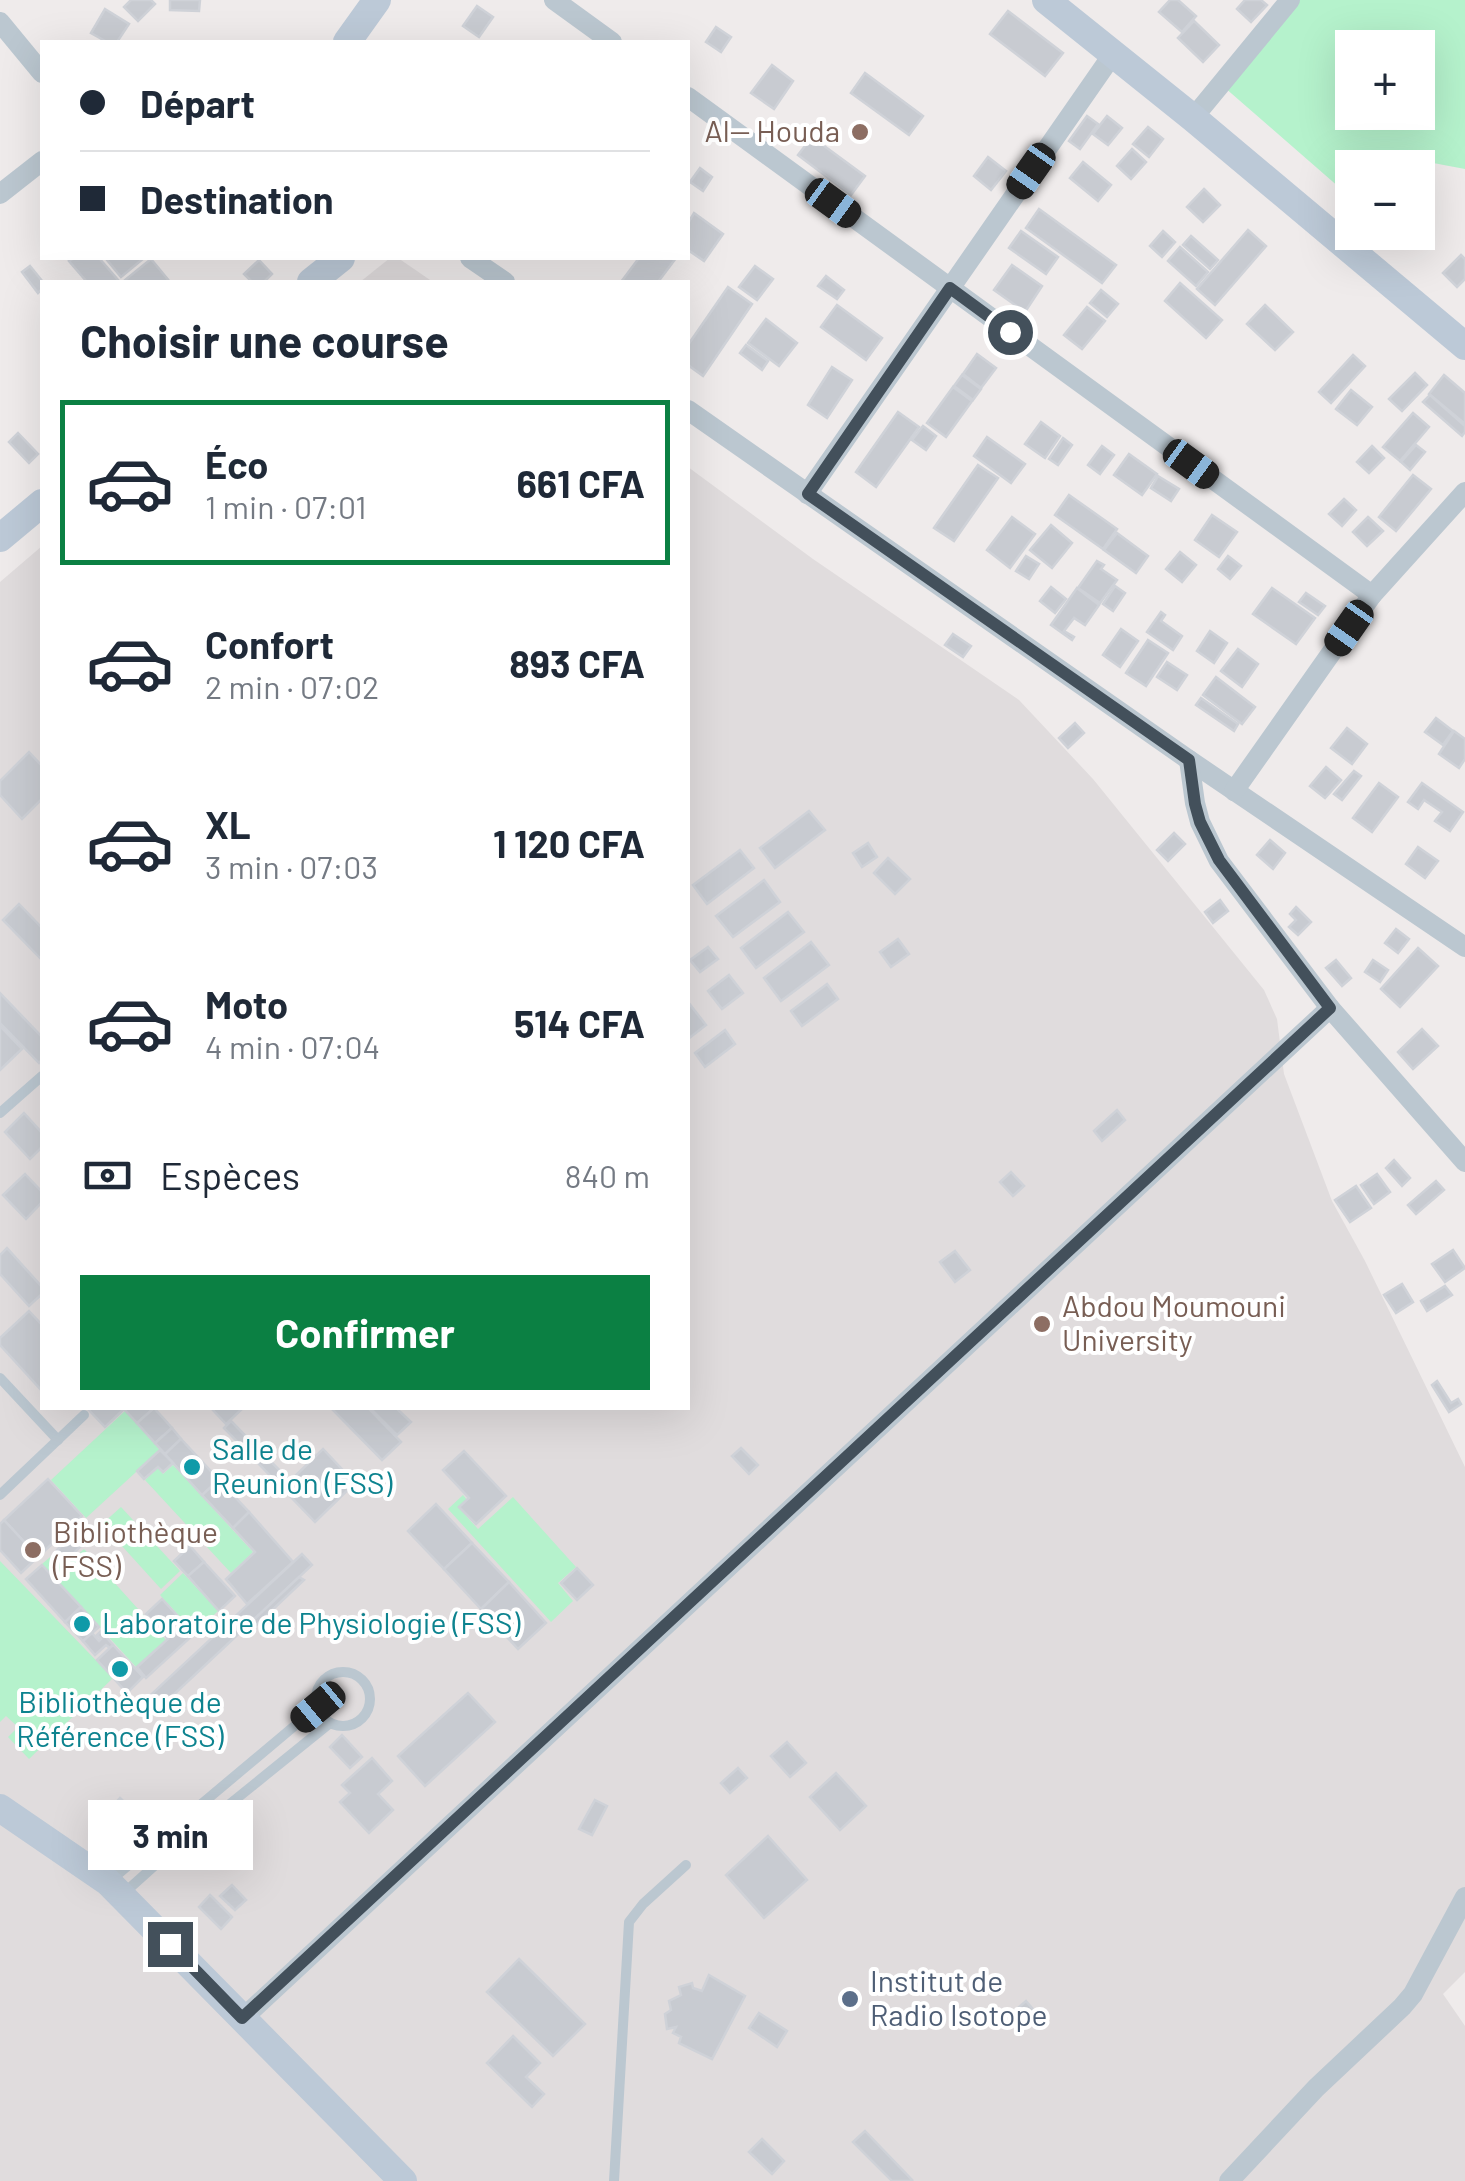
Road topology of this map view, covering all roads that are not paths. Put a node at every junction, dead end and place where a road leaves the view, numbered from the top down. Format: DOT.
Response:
graph roads {
  1 [pos="377,0"];
  2 [pos="554,0"];
  3 [pos="1046,0"];
  4 [pos="1290,0"];
  5 [pos="0,22"];
  6 [pos="349,40"];
  7 [pos="609,40"];
  8 [pos="1112,54"];
  9 [pos="40,71"];
  10 [pos="690,99"];
  11 [pos="1193,118"];
  12 [pos="40,163"];
  13 [pos="0,194"];
  14 [pos="339,260"];
  15 [pos="473,260"];
  16 [pos="314,280"];
  17 [pos="502,280"];
  18 [pos="950,288"];
  19 [pos="1465,346"];
  20 [pos="690,411"];
  21 [pos="1465,492"];
  22 [pos="808,494"];
  23 [pos="40,505"];
  24 [pos="0,538"];
  25 [pos="1372,595"];
  26 [pos="1189,760"];
  27 [pos="1234,791"];
  28 [pos="1465,948"];
  29 [pos="1330,1008"];
  30 [pos="40,1078"];
  31 [pos="0,1113"];
  32 [pos="1465,1162"];
  33 [pos="0,1378"];
  34 [pos="84,1415"];
  35 [pos="58,1440"];
  36 [pos="0,1476"];
  37 [pos="10,1486"];
  38 [pos="0,1495"];
  39 [pos="318,1707"];
  40 [pos="330,1723"];
  41 [pos="0,1808"];
  42 [pos="686,1864"];
  43 [pos="115,1888"];
  44 [pos="1465,1897"];
  45 [pos="242,2018"];
  46 [pos="403,2181"];
  47 [pos="614,2181"];
  48 [pos="1229,2181"];
  1 -- 6 [label="street"];
  2 -- 7 [label="street"];
  3 -- 8 [label="street"];
  4 -- 11 [label="street"];
  5 -- 9 [label="street"];
  8 -- 11 [label="street"];
  8 -- 18 [label="street"];
  10 -- 18 [label="street"];
  11 -- 19 [label="street"];
  12 -- 13 [label="street"];
  14 -- 16 [label="street"];
  15 -- 17 [label="street"];
  18 -- 22 [label="street"];
  18 -- 25 [label="street"];
  20 -- 22 [label="street"];
  21 -- 25 [label="street"];
  22 -- 26 [label="street"];
  23 -- 24 [label="street"];
  25 -- 27 [label="street"];
  26 -- 27 [label="street"];
  26 -- 29 [label="street"];
  27 -- 28 [label="street"];
  29 -- 32 [label="street"];
  29 -- 45 [label="street"];
  30 -- 31 [label="lane"];
  33 -- 35 [label="lane"];
  34 -- 35 [label="lane"];
  35 -- 37 [label="lane"];
  36 -- 37 [label="lane"];
  37 -- 38 [label="lane"];
  39 -- 40 [label="lane"];
  39 -- 40 [label="lane"];
  39 -- 43 [label="lane"];
  40 -- 43 [label="lane"];
  41 -- 43 [label="street"];
  42 -- 47 [label="lane"];
  43 -- 45 [label="street"];
  44 -- 48 [label="street"];
  45 -- 46 [label="street"];
}
